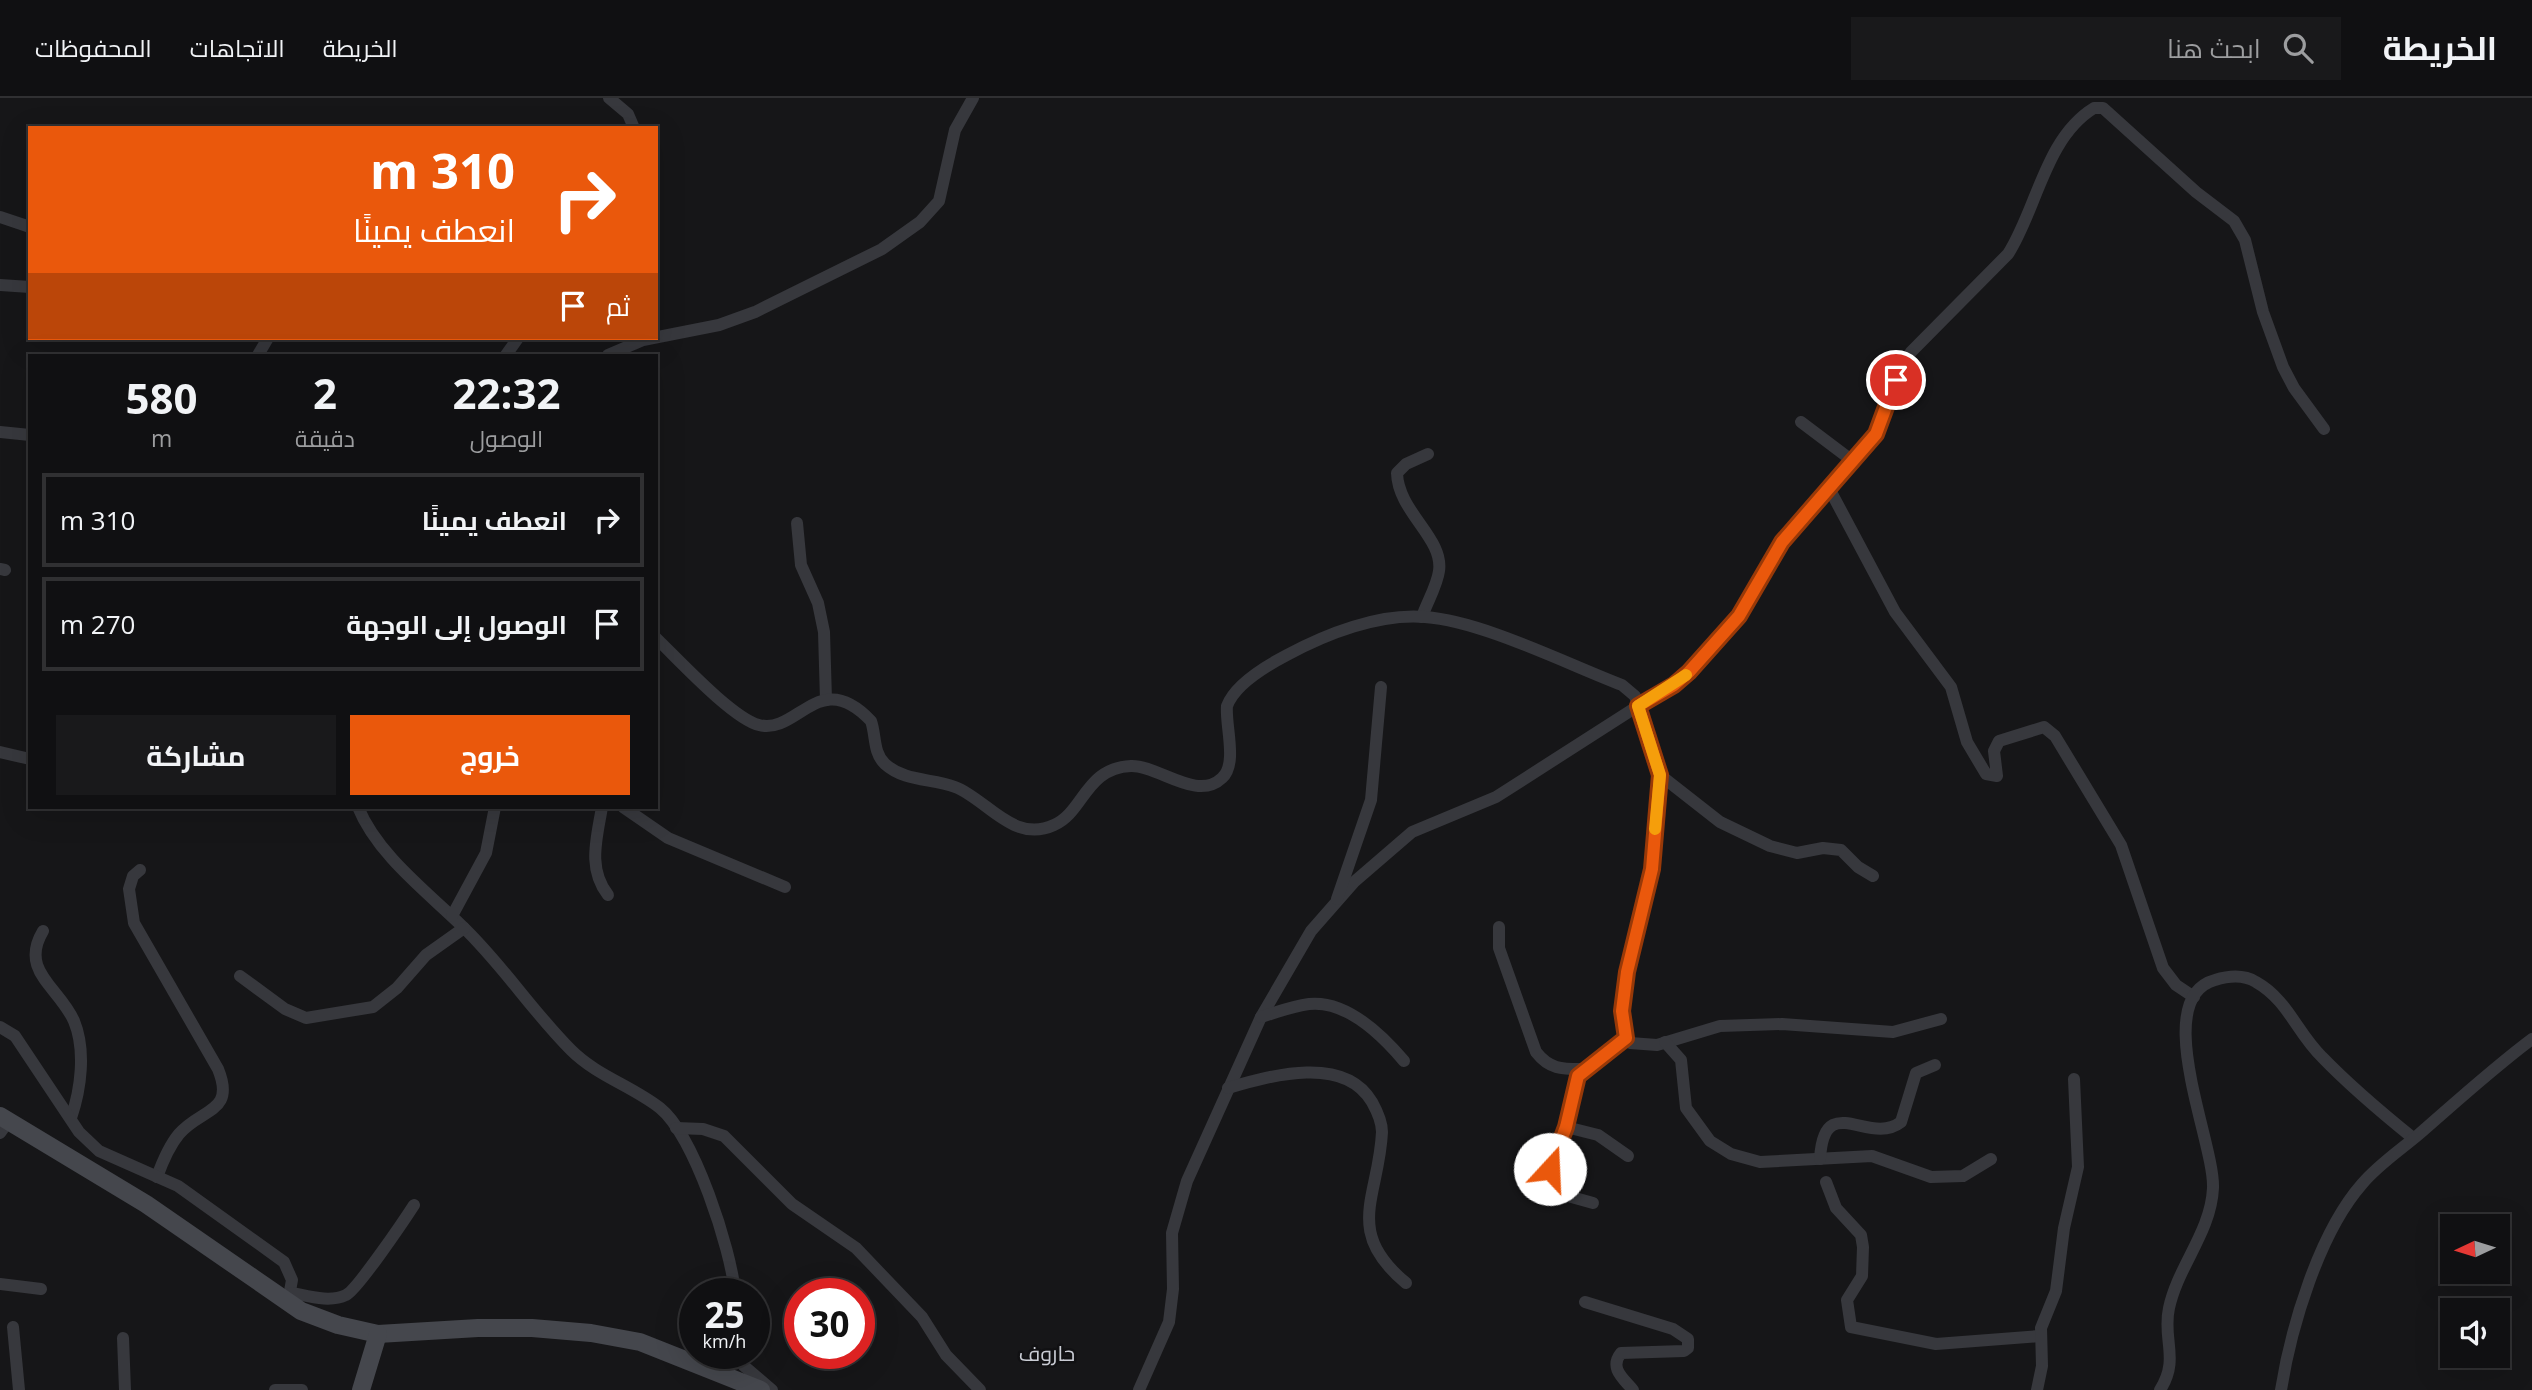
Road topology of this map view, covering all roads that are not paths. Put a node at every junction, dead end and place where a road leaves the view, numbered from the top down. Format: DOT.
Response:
graph roads {
  1 [pos="609,98"];
  2 [pos="973,98"];
  3 [pos="2106,98"];
  4 [pos="2094,108"];
  5 [pos="633,126"];
  6 [pos="0,217"];
  7 [pos="28,225"];
  8 [pos="0,285"];
  9 [pos="28,286"];
  10 [pos="658,337"];
  11 [pos="643,340"];
  12 [pos="610,354"];
  13 [pos="1801,422"];
  14 [pos="2324,429"];
  15 [pos="0,432"];
  16 [pos="28,435"];
  17 [pos="1428,454"];
  18 [pos="1854,462"];
  19 [pos="1830,490"];
  20 [pos="797,523"];
  21 [pos="1422,617"];
  22 [pos="658,640"];
  23 [pos="1381,687"];
  24 [pos="825,700"];
  25 [pos="1638,706"];
  26 [pos="0,752"];
  27 [pos="28,759"];
  28 [pos="1660,775"];
  29 [pos="359,809"];
  30 [pos="495,809"];
  31 [pos="602,809"];
  32 [pos="626,809"];
  33 [pos="140,870"];
  34 [pos="1873,876"];
  35 [pos="785,887"];
  36 [pos="608,895"];
  37 [pos="1337,899"];
  38 [pos="452,916"];
  39 [pos="1499,927"];
  40 [pos="464,928"];
  41 [pos="43,930"];
  42 [pos="240,976"];
  43 [pos="2194,997"];
  44 [pos="1261,1017"];
  45 [pos="1941,1019"];
  46 [pos="0,1027"];
  47 [pos="1626,1038"];
  48 [pos="2532,1039"];
  49 [pos="1665,1042"];
  50 [pos="1404,1061"];
  51 [pos="1935,1065"];
  52 [pos="1585,1069"];
  53 [pos="2074,1079"];
  54 [pos="1228,1088"];
  55 [pos="71,1118"];
  56 [pos="3,1124"];
  57 [pos="1566,1127"];
  58 [pos="676,1128"];
  59 [pos="2413,1138"];
  60 [pos="1628,1156"];
  61 [pos="1820,1158"];
  62 [pos="1992,1159"];
  63 [pos="157,1177"];
  64 [pos="1826,1182"];
  65 [pos="1593,1203"];
  66 [pos="414,1205"];
  67 [pos="731,1278"];
  68 [pos="1406,1283"];
  69 [pos="0,1284"];
  70 [pos="41,1289"];
  71 [pos="290,1297"];
  72 [pos="1584,1302"];
  73 [pos="13,1327"];
  74 [pos="378,1334"];
  75 [pos="2040,1336"];
  76 [pos="124,1338"];
  77 [pos="748,1369"];
  78 [pos="19,1390"];
  79 [pos="125,1390"];
  80 [pos="275,1390"];
  81 [pos="302,1390"];
  82 [pos="361,1390"];
  83 [pos="761,1390"];
  84 [pos="772,1390"];
  85 [pos="979,1390"];
  86 [pos="1139,1390"];
  87 [pos="1633,1390"];
  88 [pos="2037,1390"];
  89 [pos="2160,1390"];
  90 [pos="2281,1390"];
  1 -- 5 [label="street"];
  2 -- 10 [label="street"];
  3 -- 4 [label="street"];
  4 -- 14 [label="street"];
  4 -- 18 [label="street"];
  6 -- 7 [label="street"];
  8 -- 9 [label="street"];
  11 -- 12 [label="street"];
  13 -- 18 [label="street"];
  15 -- 16 [label="street"];
  17 -- 21 [label="street"];
  18 -- 19 [label="street"];
  19 -- 25 [label="street"];
  19 -- 43 [label="street"];
  20 -- 24 [label="street"];
  21 -- 24 [label="street"];
  21 -- 25 [label="street"];
  22 -- 24 [label="street"];
  23 -- 37 [label="street"];
  25 -- 28 [label="street"];
  25 -- 37 [label="street"];
  26 -- 27 [label="street"];
  28 -- 34 [label="street"];
  28 -- 47 [label="street"];
  29 -- 38 [label="street"];
  30 -- 38 [label="street"];
  31 -- 36 [label="street"];
  32 -- 35 [label="street"];
  33 -- 63 [label="street"];
  37 -- 44 [label="street"];
  38 -- 40 [label="street"];
  39 -- 52 [label="street"];
  40 -- 42 [label="street"];
  40 -- 58 [label="street"];
  41 -- 55 [label="street"];
  43 -- 59 [label="street"];
  43 -- 89 [label="street"];
  44 -- 50 [label="street"];
  44 -- 54 [label="street"];
  45 -- 49 [label="street"];
  46 -- 55 [label="street"];
  47 -- 49 [label="street"];
  47 -- 52 [label="street"];
  48 -- 59 [label="street"];
  49 -- 61 [label="street"];
  51 -- 61 [label="street"];
  52 -- 57 [label="street"];
  53 -- 75 [label="street"];
  54 -- 68 [label="street"];
  54 -- 86 [label="street"];
  55 -- 63 [label="street"];
  56 -- 71 [label="street"];
  57 -- 60 [label="street"];
  57 -- 65 [label="street"];
  58 -- 67 [label="street"];
  58 -- 85 [label="street"];
  59 -- 90 [label="street"];
  61 -- 62 [label="street"];
  63 -- 71 [label="street"];
  64 -- 75 [label="street"];
  66 -- 71 [label="street"];
  69 -- 70 [label="street"];
  71 -- 74 [label="street"];
  72 -- 87 [label="street"];
  73 -- 78 [label="street"];
  74 -- 82 [label="street"];
  74 -- 83 [label="street"];
  75 -- 88 [label="street"];
  76 -- 79 [label="street"];
  77 -- 84 [label="street"];
  80 -- 81 [label="street"];
}
